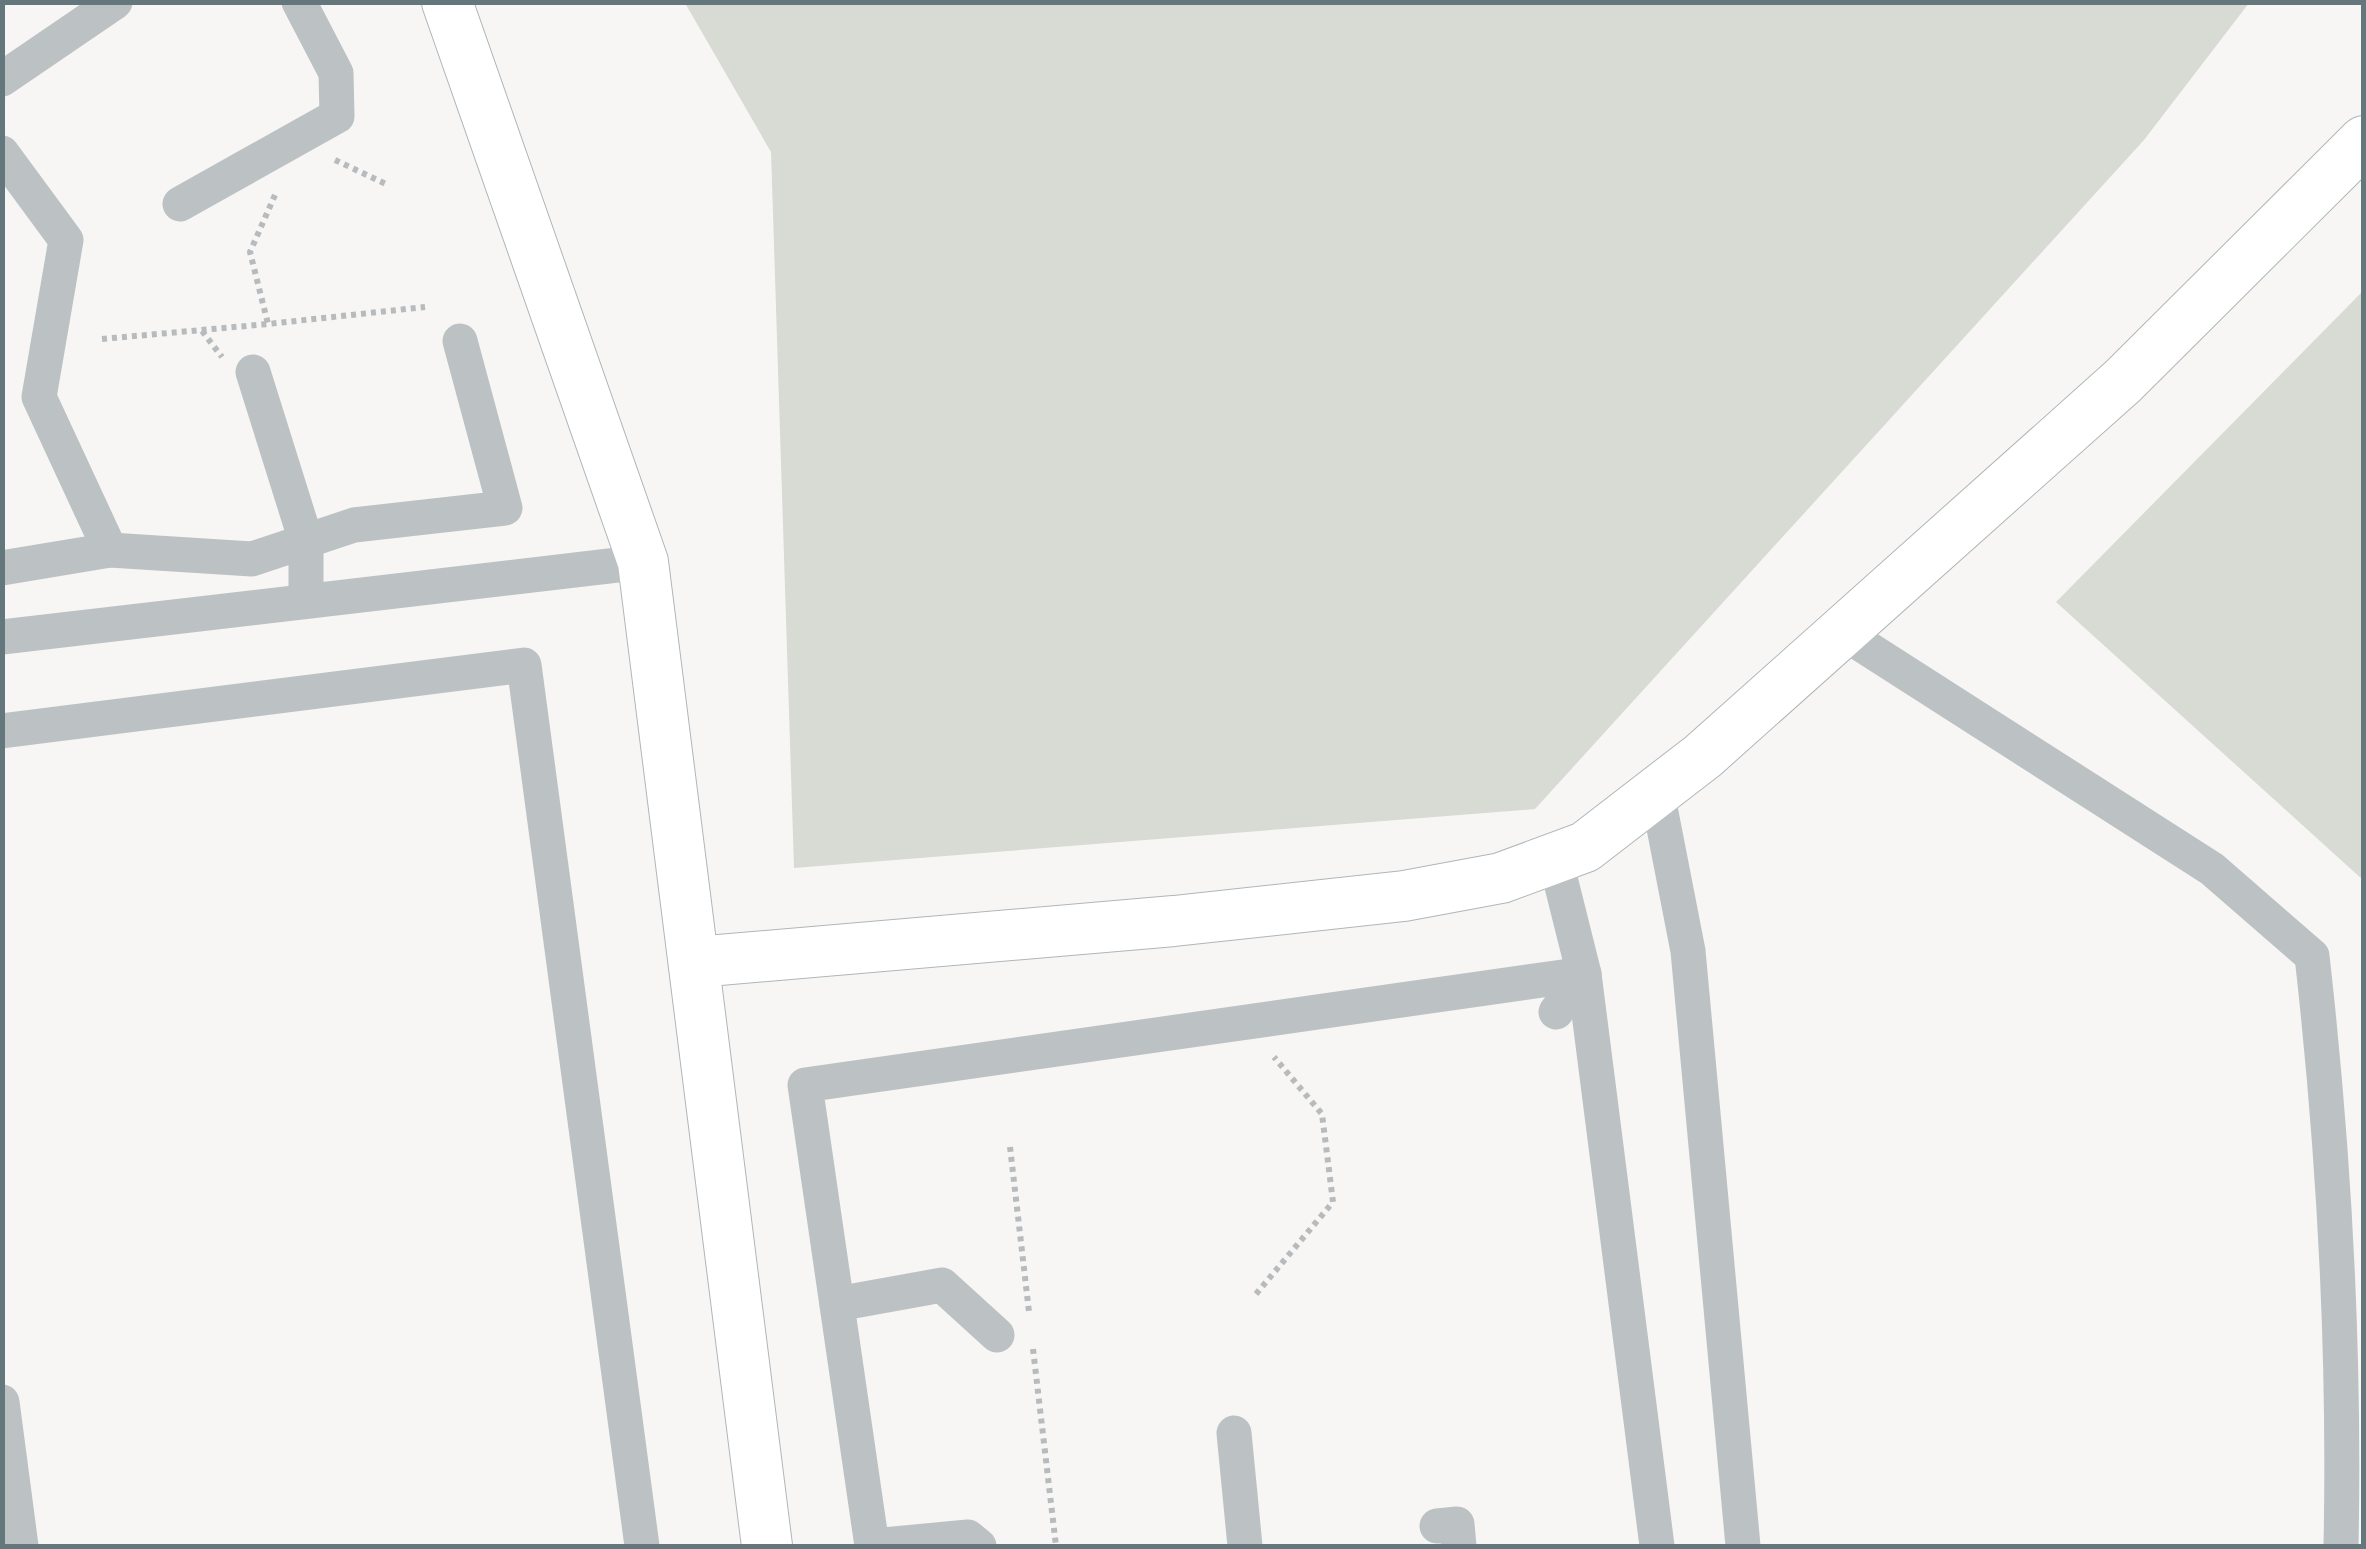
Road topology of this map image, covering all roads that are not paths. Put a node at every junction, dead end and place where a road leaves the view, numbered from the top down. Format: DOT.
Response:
graph roads {
  1 [pos="115,2"];
  2 [pos="299,2"];
  3 [pos="447,2"];
  4 [pos="2,79"];
  5 [pos="2364,140"];
  6 [pos="2,153"];
  7 [pos="180,204"];
  8 [pos="460,341"];
  9 [pos="253,372"];
  10 [pos="306,541"];
  11 [pos="110,550"];
  12 [pos="642,562"];
  13 [pos="2,568"];
  14 [pos="306,601"];
  15 [pos="1842,632"];
  16 [pos="2,637"];
  17 [pos="2,730"];
  18 [pos="1657,792"];
  19 [pos="1555,858"];
  20 [pos="696,962"];
  21 [pos="1584,974"];
  22 [pos="1556,1012"];
  23 [pos="986,1059"];
  24 [pos="956,1092"];
  25 [pos="837,1304"];
  26 [pos="997,1335"];
  27 [pos="2,1402"];
  28 [pos="1234,1433"];
  29 [pos="21,1546"];
  30 [pos="642,1546"];
  31 [pos="767,1546"];
  32 [pos="872,1546"];
  33 [pos="979,1546"];
  34 [pos="1246,1546"];
  35 [pos="1657,1546"];
  36 [pos="1742,1546"];
  37 [pos="2340,1546"];
  1 -- 4 [label="street"];
  2 -- 7 [label="street"];
  3 -- 12 [label="street"];
  5 -- 15 [label="street"];
  6 -- 11 [label="street"];
  8 -- 10 [label="street"];
  9 -- 10 [label="street"];
  10 -- 11 [label="street"];
  10 -- 14 [label="street"];
  11 -- 13 [label="street"];
  12 -- 14 [label="street"];
  12 -- 20 [label="street"];
  14 -- 16 [label="street"];
  15 -- 18 [label="street"];
  15 -- 37 [label="street"];
  17 -- 30 [label="street"];
  18 -- 19 [label="street"];
  18 -- 36 [label="street"];
  19 -- 20 [label="street"];
  19 -- 21 [label="street"];
  20 -- 31 [label="street"];
  21 -- 22 [label="street"];
  21 -- 23 [label="street"];
  21 -- 35 [label="street"];
  23 -- 24 [label="street"];
  23 -- 25 [label="street"];
  25 -- 26 [label="street"];
  25 -- 32 [label="street"];
  27 -- 29 [label="street"];
  28 -- 34 [label="street"];
  32 -- 33 [label="street"];
}
